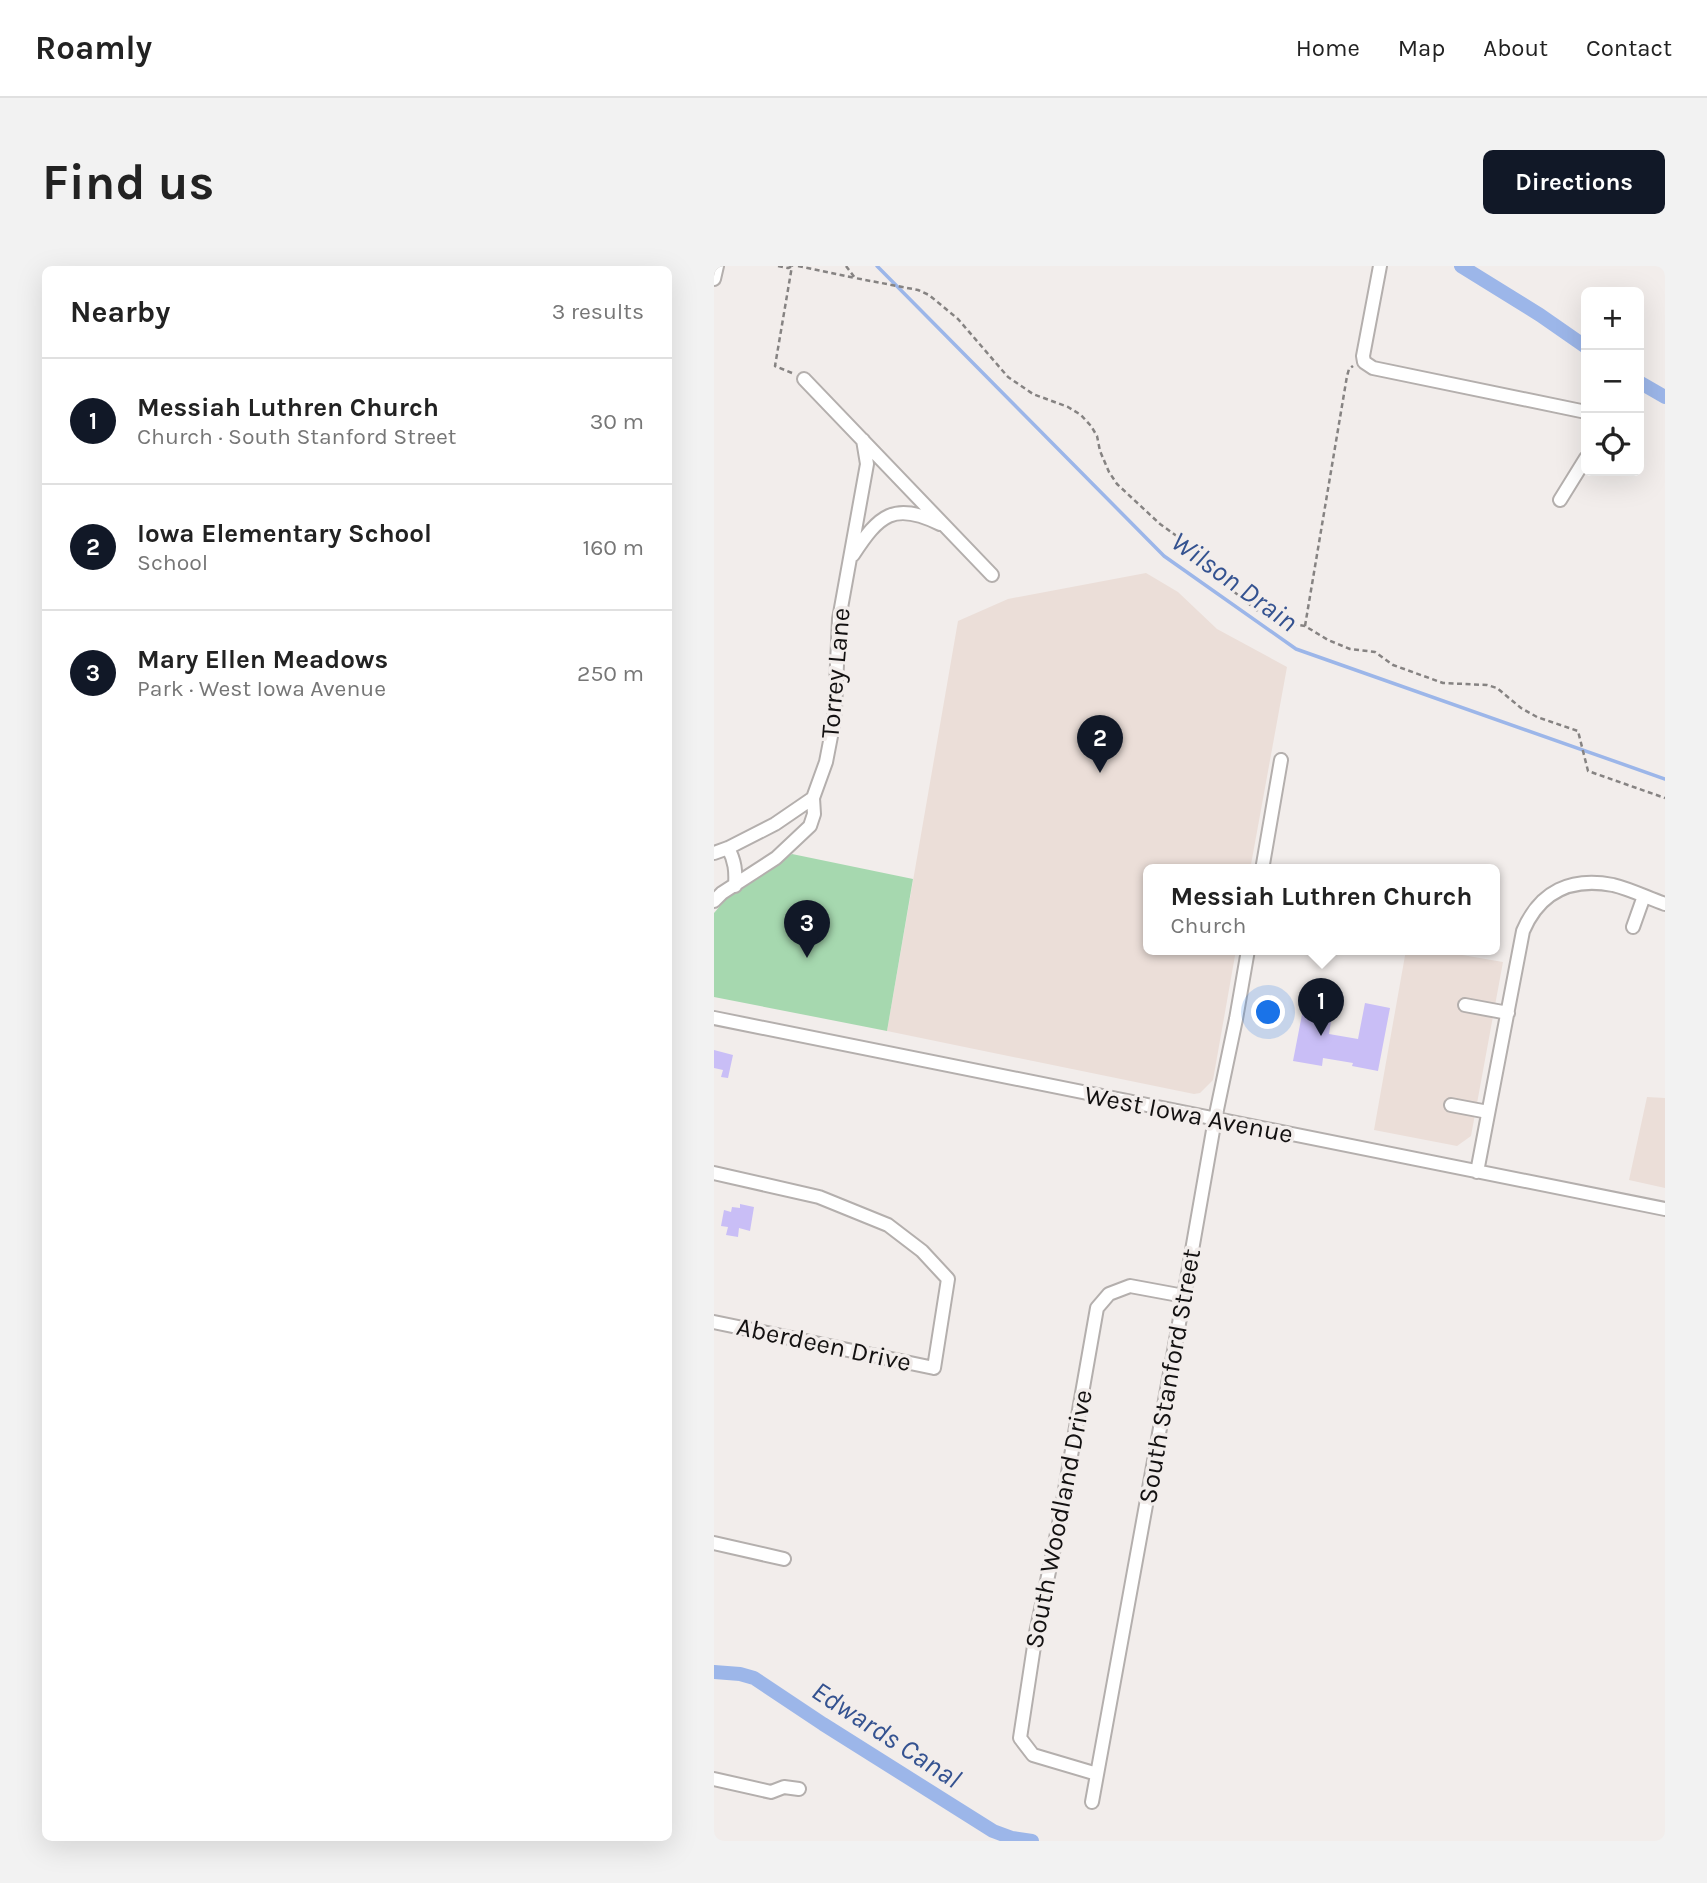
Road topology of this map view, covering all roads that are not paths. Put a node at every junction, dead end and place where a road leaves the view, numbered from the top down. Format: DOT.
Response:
graph roads {
  1 [pos="717,266"];
  2 [pos="1380,266"];
  3 [pos="714,279"];
  4 [pos="804,379"];
  5 [pos="1581,411"];
  6 [pos="863,440"];
  7 [pos="1581,466"];
  8 [pos="1560,500"];
  9 [pos="949,529"];
  10 [pos="848,562"];
  11 [pos="992,575"];
  12 [pos="1281,760"];
  13 [pos="813,799"];
  14 [pos="728,849"];
  15 [pos="714,853"];
  16 [pos="1263,864"];
  17 [pos="735,886"];
  18 [pos="1644,896"];
  19 [pos="714,901"];
  20 [pos="1665,904"];
  21 [pos="1633,927"];
  22 [pos="1247,955"];
  23 [pos="1465,1005"];
  24 [pos="1508,1013"];
  25 [pos="714,1018"];
  26 [pos="1451,1105"];
  27 [pos="1489,1112"];
  28 [pos="1215,1119"];
  29 [pos="714,1172"];
  30 [pos="1477,1172"];
  31 [pos="1665,1209"];
  32 [pos="1184,1296"];
  33 [pos="714,1322"];
  34 [pos="714,1543"];
  35 [pos="784,1559"];
  36 [pos="1097,1774"];
  37 [pos="714,1779"];
  38 [pos="799,1789"];
  39 [pos="1092,1802"];
  1 -- 3 [label="street"];
  2 -- 5 [label="street"];
  4 -- 6 [label="street"];
  6 -- 9 [label="street"];
  6 -- 10 [label="street, Torrey Lane"];
  7 -- 8 [label="street"];
  9 -- 10 [label="street"];
  9 -- 11 [label="street"];
  10 -- 13 [label="street, Torrey Lane"];
  12 -- 16 [label="street"];
  13 -- 14 [label="street"];
  13 -- 17 [label="street, Torrey Lane"];
  14 -- 15 [label="street"];
  14 -- 17 [label="street"];
  17 -- 19 [label="street, Torrey Lane"];
  18 -- 20 [label="street"];
  18 -- 21 [label="street"];
  18 -- 24 [label="street"];
  22 -- 28 [label="street, South Stanford Street"];
  23 -- 24 [label="street"];
  24 -- 27 [label="street"];
  25 -- 28 [label="street, West Iowa Avenue"];
  26 -- 27 [label="street"];
  27 -- 30 [label="street"];
  28 -- 30 [label="street, West Iowa Avenue"];
  28 -- 32 [label="street, South Stanford Street"];
  29 -- 33 [label="street, Aberdeen Drive"];
  30 -- 31 [label="street, West Iowa Avenue"];
  32 -- 36 [label="street, South Stanford Street"];
  32 -- 36 [label="street, South Woodland Drive"];
  34 -- 35 [label="street"];
  36 -- 39 [label="street, South Stanford Street"];
  37 -- 38 [label="street"];
}
